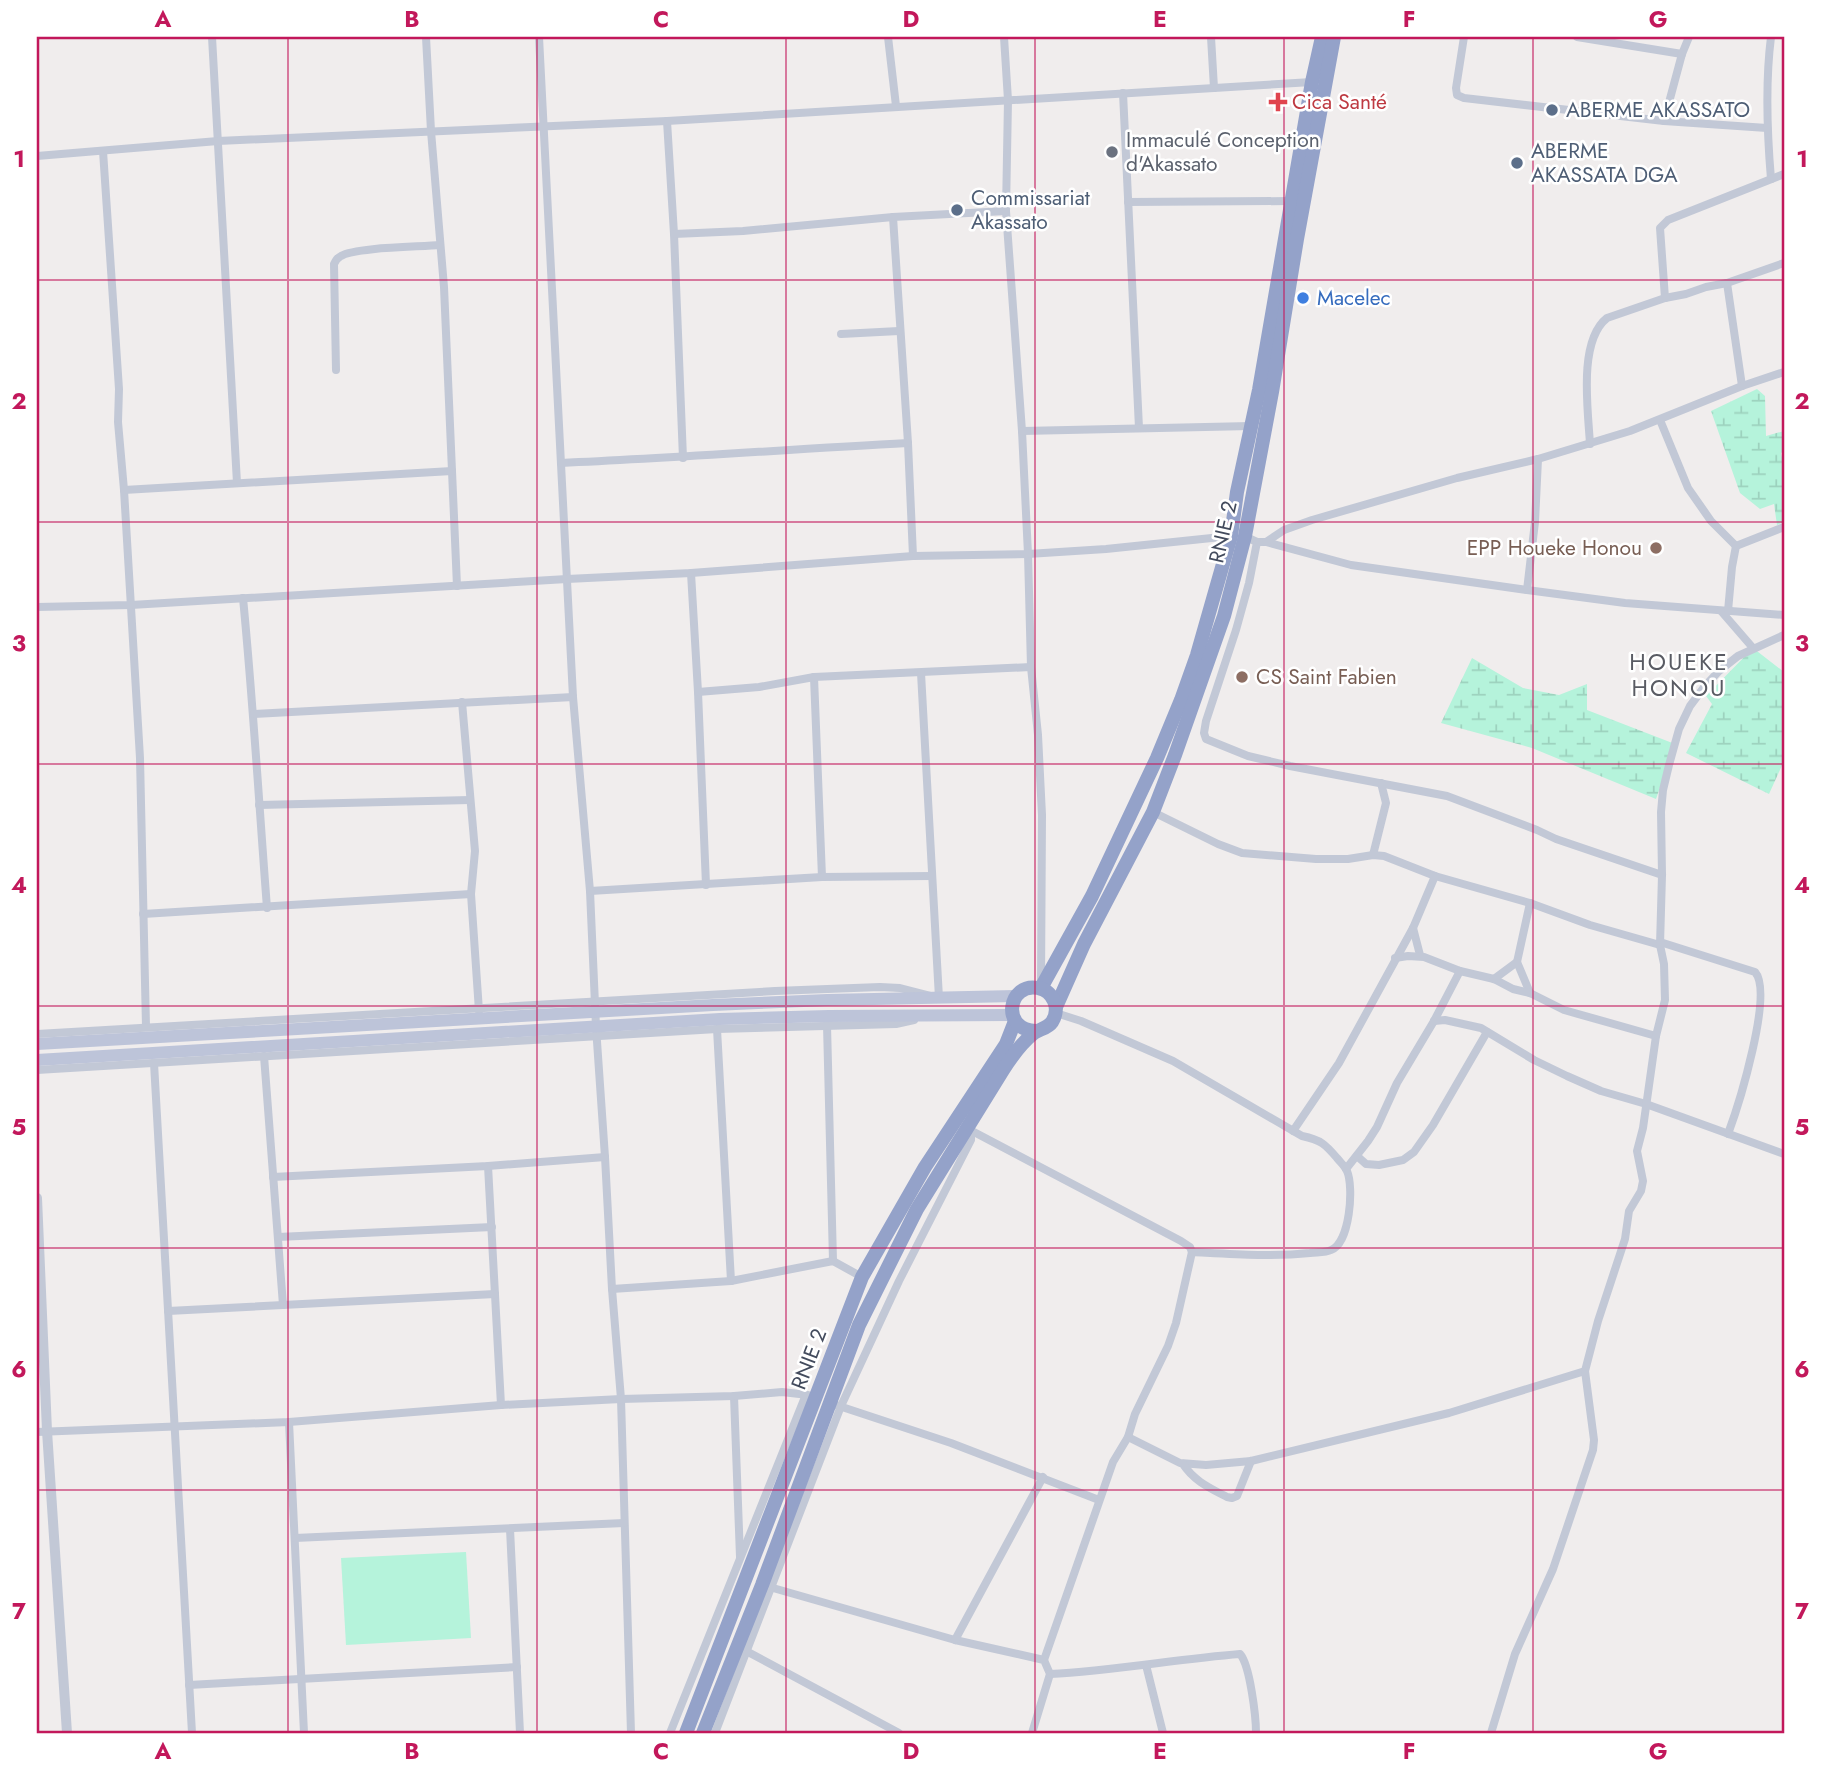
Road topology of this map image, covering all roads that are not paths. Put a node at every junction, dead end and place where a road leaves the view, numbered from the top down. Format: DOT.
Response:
graph roads {
  1 [pos="212,37"];
  2 [pos="426,37"];
  3 [pos="538,37"];
  4 [pos="888,37"];
  5 [pos="1004,37"];
  6 [pos="1211,37"];
  7 [pos="1322,37"];
  8 [pos="1334,37"];
  9 [pos="1464,37"];
  10 [pos="1577,37"];
  11 [pos="1689,37"];
  12 [pos="1771,37"];
  13 [pos="1682,54"];
  14 [pos="1312,82"];
  15 [pos="1214,88"];
  16 [pos="1123,93"];
  17 [pos="1008,100"];
  18 [pos="896,106"];
  19 [pos="667,121"];
  20 [pos="1664,121"];
  21 [pos="543,126"];
  22 [pos="1767,128"];
  23 [pos="431,131"];
  24 [pos="218,141"];
  25 [pos="103,151"];
  26 [pos="37,156"];
  27 [pos="1784,174"];
  28 [pos="1771,179"];
  29 [pos="1128,201"];
  30 [pos="1291,201"];
  31 [pos="1006,211"];
  32 [pos="893,217"];
  33 [pos="674,234"];
  34 [pos="440,245"];
  35 [pos="1784,263"];
  36 [pos="1727,284"];
  37 [pos="1665,298"];
  38 [pos="899,331"];
  39 [pos="841,334"];
  40 [pos="336,370"];
  41 [pos="1784,372"];
  42 [pos="1742,386"];
  43 [pos="1660,420"];
  44 [pos="1251,426"];
  45 [pos="1139,428"];
  46 [pos="1022,431"];
  47 [pos="908,443"];
  48 [pos="1590,443"];
  49 [pos="683,458"];
  50 [pos="1538,459"];
  51 [pos="561,464"];
  52 [pos="452,471"];
  53 [pos="237,483"];
  54 [pos="124,490"];
  55 [pos="1784,527"];
  56 [pos="1250,539"];
  57 [pos="1736,546"];
  58 [pos="1028,554"];
  59 [pos="913,556"];
  60 [pos="691,573"];
  61 [pos="567,579"];
  62 [pos="457,586"];
  63 [pos="1527,590"];
  64 [pos="243,598"];
  65 [pos="131,605"];
  66 [pos="37,607"];
  67 [pos="1724,611"];
  68 [pos="1784,615"];
  69 [pos="1784,635"];
  70 [pos="1753,648"];
  71 [pos="1031,667"];
  72 [pos="921,673"];
  73 [pos="814,677"];
  74 [pos="698,692"];
  75 [pos="573,697"];
  76 [pos="462,702"];
  77 [pos="254,714"];
  78 [pos="1381,783"];
  79 [pos="470,800"];
  80 [pos="259,805"];
  81 [pos="1153,812"];
  82 [pos="1373,855"];
  83 [pos="1662,875"];
  84 [pos="932,876"];
  85 [pos="1435,876"];
  86 [pos="822,877"];
  87 [pos="706,885"];
  88 [pos="590,891"];
  89 [pos="471,894"];
  90 [pos="1530,903"];
  91 [pos="267,908"];
  92 [pos="144,914"];
  93 [pos="1412,928"];
  94 [pos="1660,943"];
  95 [pos="1420,955"];
  96 [pos="1395,958"];
  97 [pos="1517,962"];
  98 [pos="1460,971"];
  99 [pos="1493,979"];
  100 [pos="1041,988"];
  101 [pos="1530,993"];
  102 [pos="1016,996"];
  103 [pos="939,998"];
  104 [pos="595,1007"];
  105 [pos="1056,1010"];
  106 [pos="480,1013"];
  107 [pos="939,1015"];
  108 [pos="1014,1018"];
  109 [pos="1434,1021"];
  110 [pos="827,1025"];
  111 [pos="145,1027"];
  112 [pos="717,1029"];
  113 [pos="1036,1031"];
  114 [pos="596,1032"];
  115 [pos="1487,1032"];
  116 [pos="37,1034"];
  117 [pos="1656,1036"];
  118 [pos="37,1044"];
  119 [pos="264,1056"];
  120 [pos="37,1060"];
  121 [pos="154,1063"];
  122 [pos="37,1070"];
  123 [pos="1646,1104"];
  124 [pos="971,1127"];
  125 [pos="1293,1131"];
  126 [pos="1728,1134"];
  127 [pos="1784,1154"];
  128 [pos="1357,1156"];
  129 [pos="605,1157"];
  130 [pos="488,1166"];
  131 [pos="1346,1169"];
  132 [pos="273,1177"];
  133 [pos="37,1198"];
  134 [pos="492,1227"];
  135 [pos="278,1237"];
  136 [pos="1192,1252"];
  137 [pos="833,1261"];
  138 [pos="862,1277"];
  139 [pos="731,1281"];
  140 [pos="612,1289"];
  141 [pos="495,1294"];
  142 [pos="283,1305"];
  143 [pos="168,1311"];
  144 [pos="1585,1371"];
  145 [pos="734,1396"];
  146 [pos="621,1399"];
  147 [pos="824,1401"];
  148 [pos="501,1405"];
  149 [pos="289,1422"];
  150 [pos="175,1426"];
  151 [pos="42,1431"];
  152 [pos="1128,1437"];
  153 [pos="1251,1461"];
  154 [pos="1183,1464"];
  155 [pos="1043,1477"];
  156 [pos="1099,1500"];
  157 [pos="624,1523"];
  158 [pos="510,1529"];
  159 [pos="295,1538"];
  160 [pos="741,1561"];
  161 [pos="767,1586"];
  162 [pos="955,1640"];
  163 [pos="748,1652"];
  164 [pos="1044,1660"];
  165 [pos="1146,1665"];
  166 [pos="517,1667"];
  167 [pos="1050,1674"];
  168 [pos="301,1679"];
  169 [pos="189,1685"];
  170 [pos="67,1733"];
  171 [pos="192,1733"];
  172 [pos="304,1733"];
  173 [pos="520,1733"];
  174 [pos="631,1733"];
  175 [pos="670,1733"];
  176 [pos="686,1733"];
  177 [pos="703,1733"];
  178 [pos="715,1733"];
  179 [pos="899,1733"];
  180 [pos="1032,1733"];
  181 [pos="1163,1733"];
  182 [pos="1256,1733"];
  183 [pos="1490,1733"];
  1 -- 24 [label="street"];
  2 -- 23 [label="street"];
  3 -- 21 [label="street"];
  4 -- 18 [label="street"];
  5 -- 17 [label="street"];
  6 -- 15 [label="street"];
  7 -- 14 [label="highway, RNIE 2 / RNIE 2"];
  8 -- 56 [label="highway, RNIE 2 / RNIE 2"];
  9 -- 20 [label="street"];
  10 -- 13 [label="street"];
  11 -- 13 [label="street"];
  12 -- 22 [label="street"];
  13 -- 20 [label="street"];
  14 -- 15 [label="street"];
  14 -- 30 [label="highway, RNIE 2 / RNIE 2"];
  15 -- 16 [label="street"];
  16 -- 17 [label="street"];
  16 -- 29 [label="street"];
  17 -- 18 [label="street"];
  17 -- 31 [label="street"];
  18 -- 19 [label="street"];
  19 -- 21 [label="street"];
  19 -- 33 [label="street"];
  20 -- 22 [label="street"];
  21 -- 23 [label="street"];
  21 -- 51 [label="street"];
  22 -- 28 [label="street"];
  23 -- 24 [label="street"];
  23 -- 34 [label="street"];
  24 -- 25 [label="street"];
  24 -- 53 [label="street"];
  25 -- 26 [label="street"];
  25 -- 54 [label="street"];
  27 -- 28 [label="street"];
  28 -- 37 [label="street"];
  29 -- 30 [label="street"];
  29 -- 45 [label="street"];
  30 -- 44 [label="highway, RNIE 2 / RNIE 2"];
  31 -- 32 [label="street"];
  31 -- 46 [label="street"];
  32 -- 33 [label="street"];
  32 -- 38 [label="street"];
  33 -- 49 [label="street"];
  34 -- 40 [label="street"];
  34 -- 52 [label="street"];
  35 -- 36 [label="street"];
  36 -- 37 [label="street"];
  36 -- 42 [label="street"];
  37 -- 48 [label="street"];
  38 -- 39 [label="street"];
  38 -- 47 [label="street"];
  41 -- 42 [label="street"];
  42 -- 43 [label="street"];
  43 -- 48 [label="street"];
  43 -- 57 [label="street"];
  44 -- 45 [label="street"];
  44 -- 56 [label="highway, RNIE 2 / RNIE 2"];
  45 -- 46 [label="street"];
  46 -- 58 [label="street"];
  47 -- 49 [label="street"];
  47 -- 59 [label="street"];
  48 -- 50 [label="street"];
  49 -- 51 [label="street"];
  50 -- 56 [label="street"];
  50 -- 63 [label="street"];
  51 -- 61 [label="street"];
  52 -- 53 [label="street"];
  52 -- 62 [label="street"];
  53 -- 54 [label="street"];
  54 -- 65 [label="street"];
  55 -- 57 [label="street"];
  56 -- 58 [label="street"];
  56 -- 63 [label="street"];
  56 -- 78 [label="street"];
  56 -- 81 [label="highway, RNIE 2 / RNIE 2"];
  56 -- 100 [label="highway, RNIE 2 / RNIE 2"];
  57 -- 67 [label="street"];
  58 -- 59 [label="street"];
  58 -- 71 [label="street"];
  59 -- 60 [label="street"];
  60 -- 61 [label="street"];
  60 -- 74 [label="street"];
  61 -- 62 [label="street"];
  61 -- 75 [label="street"];
  62 -- 64 [label="street"];
  63 -- 67 [label="street"];
  64 -- 65 [label="street"];
  64 -- 77 [label="street"];
  65 -- 66 [label="street"];
  65 -- 92 [label="street"];
  67 -- 68 [label="street"];
  67 -- 70 [label="street"];
  69 -- 70 [label="street"];
  70 -- 83 [label="street"];
  71 -- 72 [label="street"];
  71 -- 100 [label="street"];
  72 -- 73 [label="street"];
  72 -- 84 [label="street"];
  73 -- 74 [label="street"];
  73 -- 86 [label="street"];
  74 -- 87 [label="street"];
  75 -- 76 [label="street"];
  75 -- 88 [label="street"];
  76 -- 77 [label="street"];
  76 -- 79 [label="street"];
  77 -- 80 [label="street"];
  78 -- 82 [label="street"];
  78 -- 83 [label="street"];
  79 -- 80 [label="street"];
  79 -- 89 [label="street"];
  80 -- 91 [label="street"];
  81 -- 82 [label="street"];
  81 -- 105 [label="highway, RNIE 2 / RNIE 2"];
  82 -- 85 [label="street"];
  83 -- 94 [label="street"];
  84 -- 86 [label="street"];
  84 -- 103 [label="street"];
  85 -- 90 [label="street"];
  85 -- 93 [label="street"];
  86 -- 87 [label="street"];
  87 -- 88 [label="street"];
  88 -- 104 [label="street"];
  89 -- 91 [label="street"];
  89 -- 106 [label="street"];
  90 -- 94 [label="street"];
  90 -- 97 [label="street"];
  91 -- 92 [label="street"];
  92 -- 111 [label="street"];
  93 -- 95 [label="street"];
  93 -- 96 [label="street"];
  94 -- 117 [label="street"];
  94 -- 126 [label="street"];
  95 -- 96 [label="street"];
  95 -- 98 [label="street"];
  96 -- 125 [label="street"];
  97 -- 99 [label="street"];
  97 -- 101 [label="street"];
  98 -- 99 [label="street"];
  98 -- 109 [label="street"];
  99 -- 101 [label="street"];
  100 -- 102 [label="highway"];
  100 -- 105 [label="highway"];
  101 -- 117 [label="street"];
  102 -- 103 [label="main road"];
  102 -- 108 [label="highway, RNIE 2 / RNIE 2"];
  103 -- 104 [label="main road"];
  104 -- 106 [label="main road"];
  104 -- 114 [label="street"];
  105 -- 113 [label="highway, RNIE 2 / RNIE 2"];
  105 -- 125 [label="street"];
  106 -- 111 [label="street"];
  106 -- 118 [label="main road"];
  107 -- 108 [label="main road"];
  107 -- 110 [label="street"];
  107 -- 114 [label="main road"];
  108 -- 113 [label="highway"];
  108 -- 138 [label="highway, RNIE 2 / RNIE 2"];
  109 -- 115 [label="street"];
  109 -- 128 [label="street"];
  110 -- 112 [label="street"];
  110 -- 137 [label="street"];
  111 -- 116 [label="street"];
  112 -- 114 [label="street"];
  112 -- 139 [label="street"];
  113 -- 124 [label="highway, RNIE 2 / RNIE 2"];
  114 -- 119 [label="street"];
  114 -- 120 [label="main road"];
  114 -- 129 [label="street"];
  115 -- 123 [label="street"];
  115 -- 128 [label="street"];
  117 -- 123 [label="street"];
  119 -- 121 [label="street"];
  119 -- 132 [label="street"];
  121 -- 122 [label="street"];
  121 -- 143 [label="street"];
  123 -- 126 [label="street"];
  123 -- 144 [label="street"];
  124 -- 136 [label="street"];
  124 -- 147 [label="highway, RNIE 2 / RNIE 2"];
  125 -- 131 [label="street"];
  126 -- 127 [label="street"];
  128 -- 131 [label="street"];
  129 -- 130 [label="street"];
  129 -- 140 [label="street"];
  130 -- 132 [label="street"];
  130 -- 134 [label="street"];
  131 -- 136 [label="street"];
  132 -- 135 [label="street"];
  133 -- 151 [label="street"];
  134 -- 135 [label="street"];
  134 -- 141 [label="street"];
  135 -- 142 [label="street"];
  136 -- 152 [label="street"];
  137 -- 138 [label="street"];
  137 -- 139 [label="street"];
  138 -- 147 [label="highway, RNIE 2 / RNIE 2"];
  139 -- 140 [label="street"];
  140 -- 146 [label="street"];
  141 -- 142 [label="street"];
  141 -- 148 [label="street"];
  142 -- 143 [label="street"];
  143 -- 150 [label="street"];
  144 -- 153 [label="street"];
  144 -- 183 [label="street"];
  145 -- 146 [label="street"];
  145 -- 147 [label="street"];
  145 -- 160 [label="street"];
  146 -- 148 [label="street"];
  146 -- 157 [label="street"];
  147 -- 155 [label="street"];
  147 -- 160 [label="street"];
  147 -- 161 [label="highway, RNIE 2 / RNIE 2"];
  147 -- 176 [label="highway, RNIE 2 / RNIE 2"];
  148 -- 149 [label="street"];
  149 -- 150 [label="street"];
  149 -- 159 [label="street"];
  150 -- 151 [label="street"];
  150 -- 169 [label="street"];
  151 -- 170 [label="street"];
  152 -- 154 [label="street"];
  152 -- 156 [label="street"];
  153 -- 154 [label="street"];
  153 -- 154 [label="street"];
  155 -- 156 [label="street"];
  155 -- 162 [label="street"];
  156 -- 164 [label="street"];
  157 -- 158 [label="street"];
  157 -- 174 [label="street"];
  158 -- 159 [label="street"];
  158 -- 166 [label="street"];
  159 -- 168 [label="street"];
  160 -- 175 [label="street"];
  161 -- 162 [label="street"];
  161 -- 163 [label="street"];
  161 -- 177 [label="highway, RNIE 2 / RNIE 2"];
  162 -- 164 [label="street"];
  163 -- 178 [label="street"];
  163 -- 179 [label="street"];
  164 -- 167 [label="street"];
  165 -- 167 [label="street"];
  165 -- 181 [label="street"];
  165 -- 182 [label="street"];
  166 -- 168 [label="street"];
  166 -- 173 [label="street"];
  167 -- 180 [label="street"];
  168 -- 169 [label="street"];
  168 -- 172 [label="street"];
  169 -- 171 [label="street"];
}
